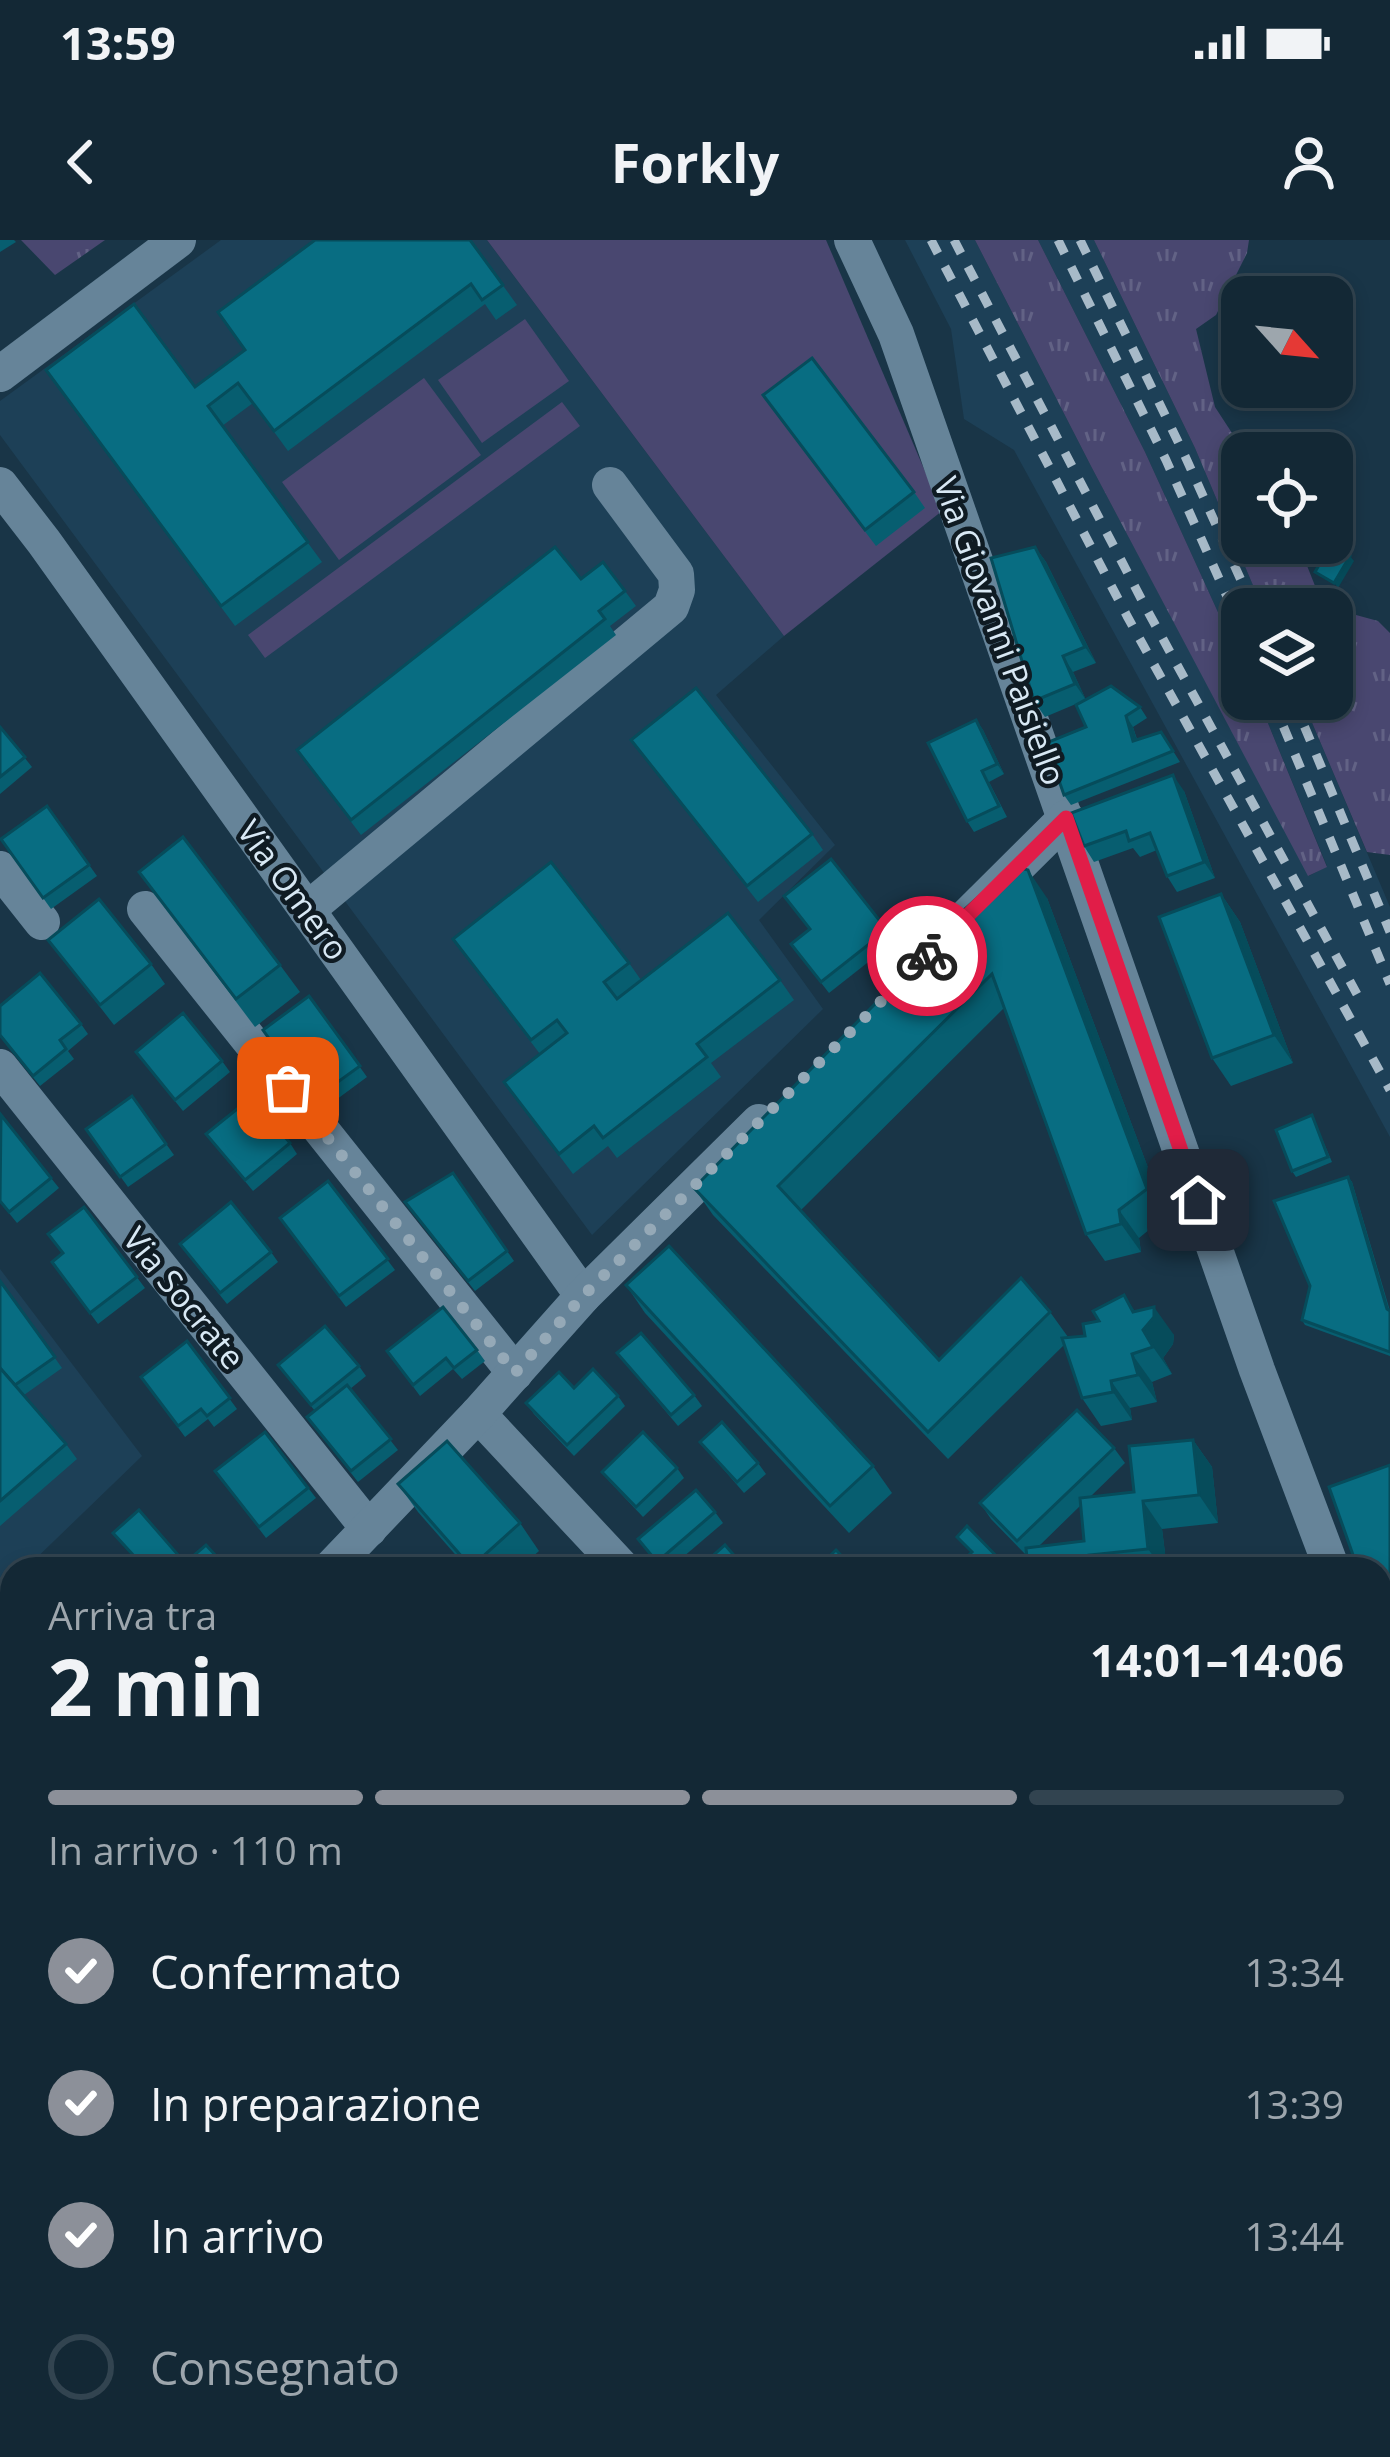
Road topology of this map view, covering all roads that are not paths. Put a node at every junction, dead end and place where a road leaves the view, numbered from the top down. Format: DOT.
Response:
graph roads {
  1 [pos="178,240"];
  2 [pos="853,240"];
  3 [pos="0,374"];
  4 [pos="610,484"];
  5 [pos="0,485"];
  6 [pos="1066,818"];
  7 [pos="0,869"];
  8 [pos="145,909"];
  9 [pos="307,910"];
  10 [pos="42,922"];
  11 [pos="866,1016"];
  12 [pos="0,1067"];
  13 [pos="783,1099"];
  14 [pos="583,1296"];
  15 [pos="515,1373"];
  16 [pos="478,1414"];
  17 [pos="369,1529"];
  18 [pos="341,1557"];
  19 [pos="612,1557"];
  20 [pos="1327,1557"];
  1 -- 3 [label="street"];
  2 -- 6 [label="street, Via Giovanni Paisiello"];
  4 -- 9 [label="street"];
  5 -- 9 [label="street, Via Omero"];
  6 -- 11 [label="street"];
  6 -- 20 [label="street, Via Giovanni Paisiello"];
  7 -- 10 [label="street"];
  8 -- 15 [label="street"];
  9 -- 14 [label="street, Via Omero"];
  12 -- 17 [label="street, Via Socrate"];
  13 -- 14 [label="street"];
  14 -- 15 [label="street"];
  15 -- 16 [label="street"];
  16 -- 17 [label="street"];
  16 -- 19 [label="street"];
  17 -- 18 [label="street"];
}
